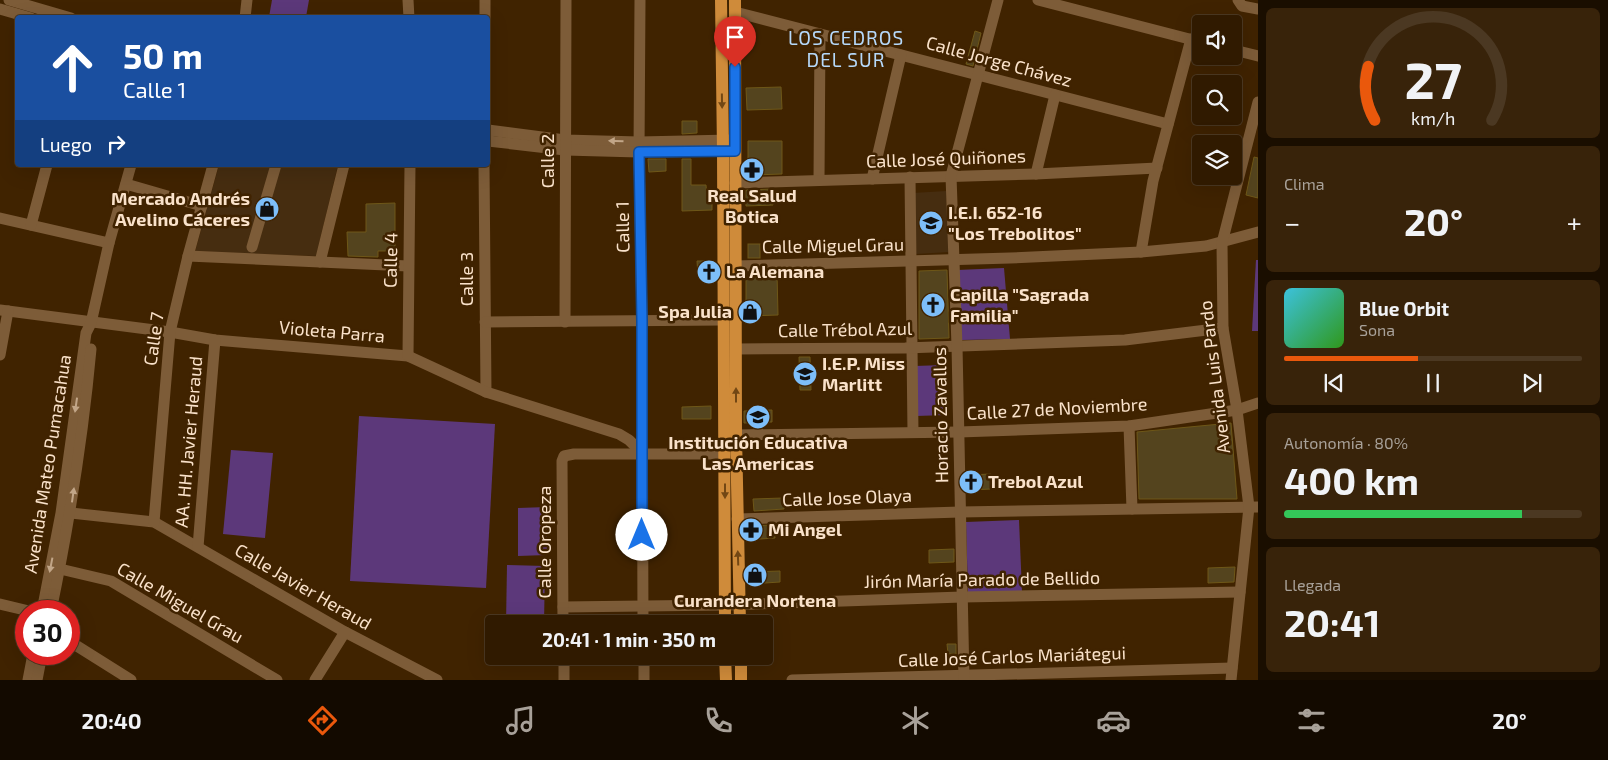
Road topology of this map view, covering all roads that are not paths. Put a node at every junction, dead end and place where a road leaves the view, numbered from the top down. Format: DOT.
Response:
graph roads {
  1 [pos="247,0"];
  2 [pos="408,0"];
  3 [pos="485,0"];
  4 [pos="566,0"];
  5 [pos="640,0"];
  6 [pos="721,0"];
  7 [pos="998,0"];
  8 [pos="1038,0"];
  9 [pos="1238,0"];
  10 [pos="735,6"];
  11 [pos="2,8"];
  12 [pos="1258,9"];
  13 [pos="22,15"];
  14 [pos="50,15"];
  15 [pos="245,15"];
  16 [pos="409,15"];
  17 [pos="485,15"];
  18 [pos="820,34"];
  19 [pos="1192,40"];
  20 [pos="1242,52"];
  21 [pos="1192,53"];
  22 [pos="901,55"];
  23 [pos="1258,56"];
  24 [pos="978,75"];
  25 [pos="1055,95"];
  26 [pos="1258,102"];
  27 [pos="1168,124"];
  28 [pos="490,130"];
  29 [pos="490,141"];
  30 [pos="565,145"];
  31 [pos="729,146"];
  32 [pos="639,147"];
  33 [pos="47,167"];
  34 [pos="130,167"];
  35 [pos="212,167"];
  36 [pos="275,167"];
  37 [pos="344,167"];
  38 [pos="410,167"];
  39 [pos="484,167"];
  40 [pos="1157,168"];
  41 [pos="1036,174"];
  42 [pos="951,176"];
  43 [pos="910,177"];
  44 [pos="872,179"];
  45 [pos="819,180"];
  46 [pos="735,183"];
  47 [pos="126,184"];
  48 [pos="202,206"];
  49 [pos="0,218"];
  50 [pos="31,226"];
  51 [pos="1258,232"];
  52 [pos="109,243"];
  53 [pos="1222,243"];
  54 [pos="252,247"];
  55 [pos="1141,252"];
  56 [pos="188,256"];
  57 [pos="954,260"];
  58 [pos="320,262"];
  59 [pos="910,262"];
  60 [pos="408,266"];
  61 [pos="736,266"];
  62 [pos="4,311"];
  63 [pos="723,320"];
  64 [pos="642,321"];
  65 [pos="485,322"];
  66 [pos="565,322"];
  67 [pos="91,323"];
  68 [pos="1223,328"];
  69 [pos="170,332"];
  70 [pos="215,340"];
  71 [pos="957,346"];
  72 [pos="911,348"];
  73 [pos="736,349"];
  74 [pos="0,355"];
  75 [pos="408,356"];
  76 [pos="486,392"];
  77 [pos="1258,404"];
  78 [pos="1237,410"];
  79 [pos="1129,426"];
  80 [pos="913,432"];
  81 [pos="959,432"];
  82 [pos="736,435"];
  83 [pos="642,453"];
  84 [pos="725,454"];
  85 [pos="1254,507"];
  86 [pos="1132,508"];
  87 [pos="960,512"];
  88 [pos="71,513"];
  89 [pos="737,520"];
  90 [pos="154,522"];
  91 [pos="198,547"];
  92 [pos="60,569"];
  93 [pos="1240,592"];
  94 [pos="962,597"];
  95 [pos="44,600"];
  96 [pos="53,600"];
  97 [pos="0,604"];
  98 [pos="740,604"];
  99 [pos="725,605"];
  100 [pos="563,606"];
  101 [pos="642,606"];
  102 [pos="15,608"];
  103 [pos="564,615"];
  104 [pos="642,615"];
  105 [pos="725,615"];
  106 [pos="740,615"];
  107 [pos="345,632"];
  108 [pos="80,648"];
  109 [pos="31,665"];
  110 [pos="40,665"];
  111 [pos="564,665"];
  112 [pos="644,665"];
  113 [pos="725,665"];
  114 [pos="740,665"];
  115 [pos="1232,674"];
  116 [pos="964,678"];
  117 [pos="28,680"];
  118 [pos="37,680"];
  119 [pos="131,680"];
  120 [pos="277,680"];
  121 [pos="315,680"];
  122 [pos="437,680"];
  123 [pos="564,680"];
  124 [pos="644,680"];
  125 [pos="726,680"];
  126 [pos="741,680"];
  127 [pos="792,680"];
  1 -- 15 [label="street"];
  2 -- 16 [label="street"];
  3 -- 17 [label="street"];
  4 -- 30 [label="street, Calle 2"];
  5 -- 32 [label="street, Calle 1"];
  6 -- 31 [label="main road, one-way"];
  7 -- 24 [label="street, Horacio Zavallos"];
  8 -- 19 [label="street"];
  9 -- 12 [label="street"];
  10 -- 18 [label="street, Calle Jorge Chávez"];
  10 -- 31 [label="main road"];
  11 -- 13 [label="street"];
  11 -- 14 [label="street"];
  18 -- 22 [label="street, Calle Jorge Chávez"];
  18 -- 45 [label="street"];
  20 -- 23 [label="street"];
  21 -- 27 [label="street"];
  22 -- 24 [label="street, Calle Jorge Chávez"];
  22 -- 44 [label="street"];
  24 -- 25 [label="street, Calle Jorge Chávez"];
  24 -- 42 [label="street, Horacio Zavallos"];
  25 -- 27 [label="street, Calle Jorge Chávez"];
  25 -- 41 [label="street"];
  26 -- 53 [label="street, Avenida Luis Pardo"];
  27 -- 40 [label="street"];
  28 -- 30 [label="street"];
  29 -- 30 [label="street"];
  30 -- 32 [label="street"];
  30 -- 66 [label="street, Calle 2"];
  31 -- 32 [label="street"];
  31 -- 46 [label="main road"];
  31 -- 63 [label="main road"];
  32 -- 64 [label="street, Calle 1"];
  33 -- 50 [label="street"];
  34 -- 47 [label="street, Avenida Mateo Pumacahua"];
  35 -- 48 [label="street, Calle 7"];
  36 -- 54 [label="street"];
  37 -- 58 [label="street"];
  38 -- 60 [label="street, Calle 4"];
  39 -- 65 [label="street, Calle 3"];
  40 -- 41 [label="street, Calle José Quiñones"];
  40 -- 55 [label="street"];
  41 -- 42 [label="street, Calle José Quiñones"];
  42 -- 43 [label="street, Calle José Quiñones"];
  42 -- 57 [label="street, Horacio Zavallos"];
  43 -- 44 [label="street, Calle José Quiñones"];
  43 -- 59 [label="street"];
  44 -- 45 [label="street, Calle José Quiñones"];
  45 -- 46 [label="street, Calle José Quiñones"];
  46 -- 61 [label="main road"];
  47 -- 48 [label="street"];
  47 -- 52 [label="street, Avenida Mateo Pumacahua"];
  48 -- 56 [label="street, Calle 7"];
  49 -- 50 [label="street"];
  50 -- 52 [label="street"];
  51 -- 53 [label="street, Calle Miguel Grau"];
  52 -- 67 [label="street, Avenida Mateo Pumacahua"];
  53 -- 55 [label="street, Calle Miguel Grau"];
  53 -- 68 [label="street, Avenida Luis Pardo"];
  55 -- 57 [label="street, Calle Miguel Grau"];
  56 -- 58 [label="street"];
  56 -- 69 [label="street, Calle 7"];
  57 -- 59 [label="street, Calle Miguel Grau"];
  57 -- 71 [label="street, Horacio Zavallos"];
  58 -- 60 [label="street"];
  59 -- 61 [label="street, Calle Miguel Grau"];
  59 -- 72 [label="street"];
  60 -- 75 [label="street, Calle 4"];
  61 -- 73 [label="main road"];
  62 -- 67 [label="street, Violeta Parra"];
  62 -- 74 [label="street"];
  63 -- 64 [label="street"];
  63 -- 84 [label="main road"];
  64 -- 66 [label="street"];
  64 -- 83 [label="street, Calle 1"];
  65 -- 66 [label="street"];
  65 -- 76 [label="street, Calle 3"];
  67 -- 69 [label="street, Violeta Parra"];
  88 -- 67 [label="street, Avenida Mateo Pumacahua, one-way"];
  67 -- 95 [label="street, Avenida Mateo Pumacahua, one-way"];
  68 -- 71 [label="street, Calle Trébol Azul"];
  68 -- 78 [label="street, Avenida Luis Pardo"];
  69 -- 70 [label="street, Violeta Parra"];
  69 -- 90 [label="street, Calle 7"];
  70 -- 75 [label="street, Violeta Parra"];
  70 -- 91 [label="street, AA. HH. Javier Heraud"];
  71 -- 72 [label="street, Calle Trébol Azul"];
  71 -- 81 [label="street, Horacio Zavallos"];
  72 -- 73 [label="street, Calle Trébol Azul"];
  72 -- 80 [label="street"];
  82 -- 73 [label="main road, one-way"];
  75 -- 76 [label="street, Violeta Parra"];
  76 -- 83 [label="street, Violeta Parra"];
  77 -- 78 [label="street, Calle 27 de Noviembre"];
  78 -- 79 [label="street, Calle 27 de Noviembre"];
  78 -- 85 [label="street, Avenida Luis Pardo"];
  79 -- 81 [label="street, Calle 27 de Noviembre"];
  79 -- 86 [label="street"];
  80 -- 81 [label="street, Calle 27 de Noviembre"];
  80 -- 82 [label="street, Calle 27 de Noviembre"];
  81 -- 87 [label="street, Horacio Zavallos"];
  82 -- 89 [label="main road"];
  83 -- 84 [label="street"];
  83 -- 100 [label="street, Calle Oropeza"];
  83 -- 101 [label="street, Calle 1"];
  84 -- 99 [label="main road, one-way"];
  85 -- 86 [label="street, Calle Jose Olaya"];
  85 -- 93 [label="street, Avenida Luis Pardo"];
  86 -- 87 [label="street, Calle Jose Olaya"];
  87 -- 89 [label="street, Calle Jose Olaya"];
  87 -- 94 [label="street, Horacio Zavallos"];
  88 -- 90 [label="street"];
  88 -- 92 [label="street, Avenida Mateo Pumacahua"];
  98 -- 89 [label="main road, one-way"];
  90 -- 91 [label="street, Calle Javier Heraud"];
  91 -- 107 [label="street, Calle Javier Heraud"];
  92 -- 96 [label="street, Avenida Mateo Pumacahua"];
  92 -- 120 [label="street, Calle Miguel Grau"];
  93 -- 94 [label="street, Jirón María Parado de Bellido"];
  93 -- 115 [label="street, Avenida Luis Pardo"];
  94 -- 98 [label="street, Jirón María Parado de Bellido"];
  94 -- 116 [label="street, Horacio Zavallos"];
  97 -- 102 [label="street"];
  98 -- 99 [label="street, Jirón María Parado de Bellido"];
  98 -- 106 [label="main road"];
  99 -- 101 [label="street, Jirón María Parado de Bellido"];
  99 -- 105 [label="main road"];
  100 -- 101 [label="street, Jirón María Parado de Bellido"];
  100 -- 103 [label="street, Calle Oropeza"];
  101 -- 104 [label="street, Calle 1"];
  107 -- 121 [label="street"];
  107 -- 122 [label="street, Calle Javier Heraud"];
  108 -- 119 [label="street"];
  109 -- 117 [label="street"];
  110 -- 118 [label="street"];
  111 -- 123 [label="street"];
  112 -- 124 [label="street"];
  113 -- 125 [label="main road"];
  114 -- 126 [label="main road"];
  115 -- 116 [label="street, Calle José Carlos Mariátegui"];
  116 -- 127 [label="street, Calle José Carlos Mariátegui"];
}
